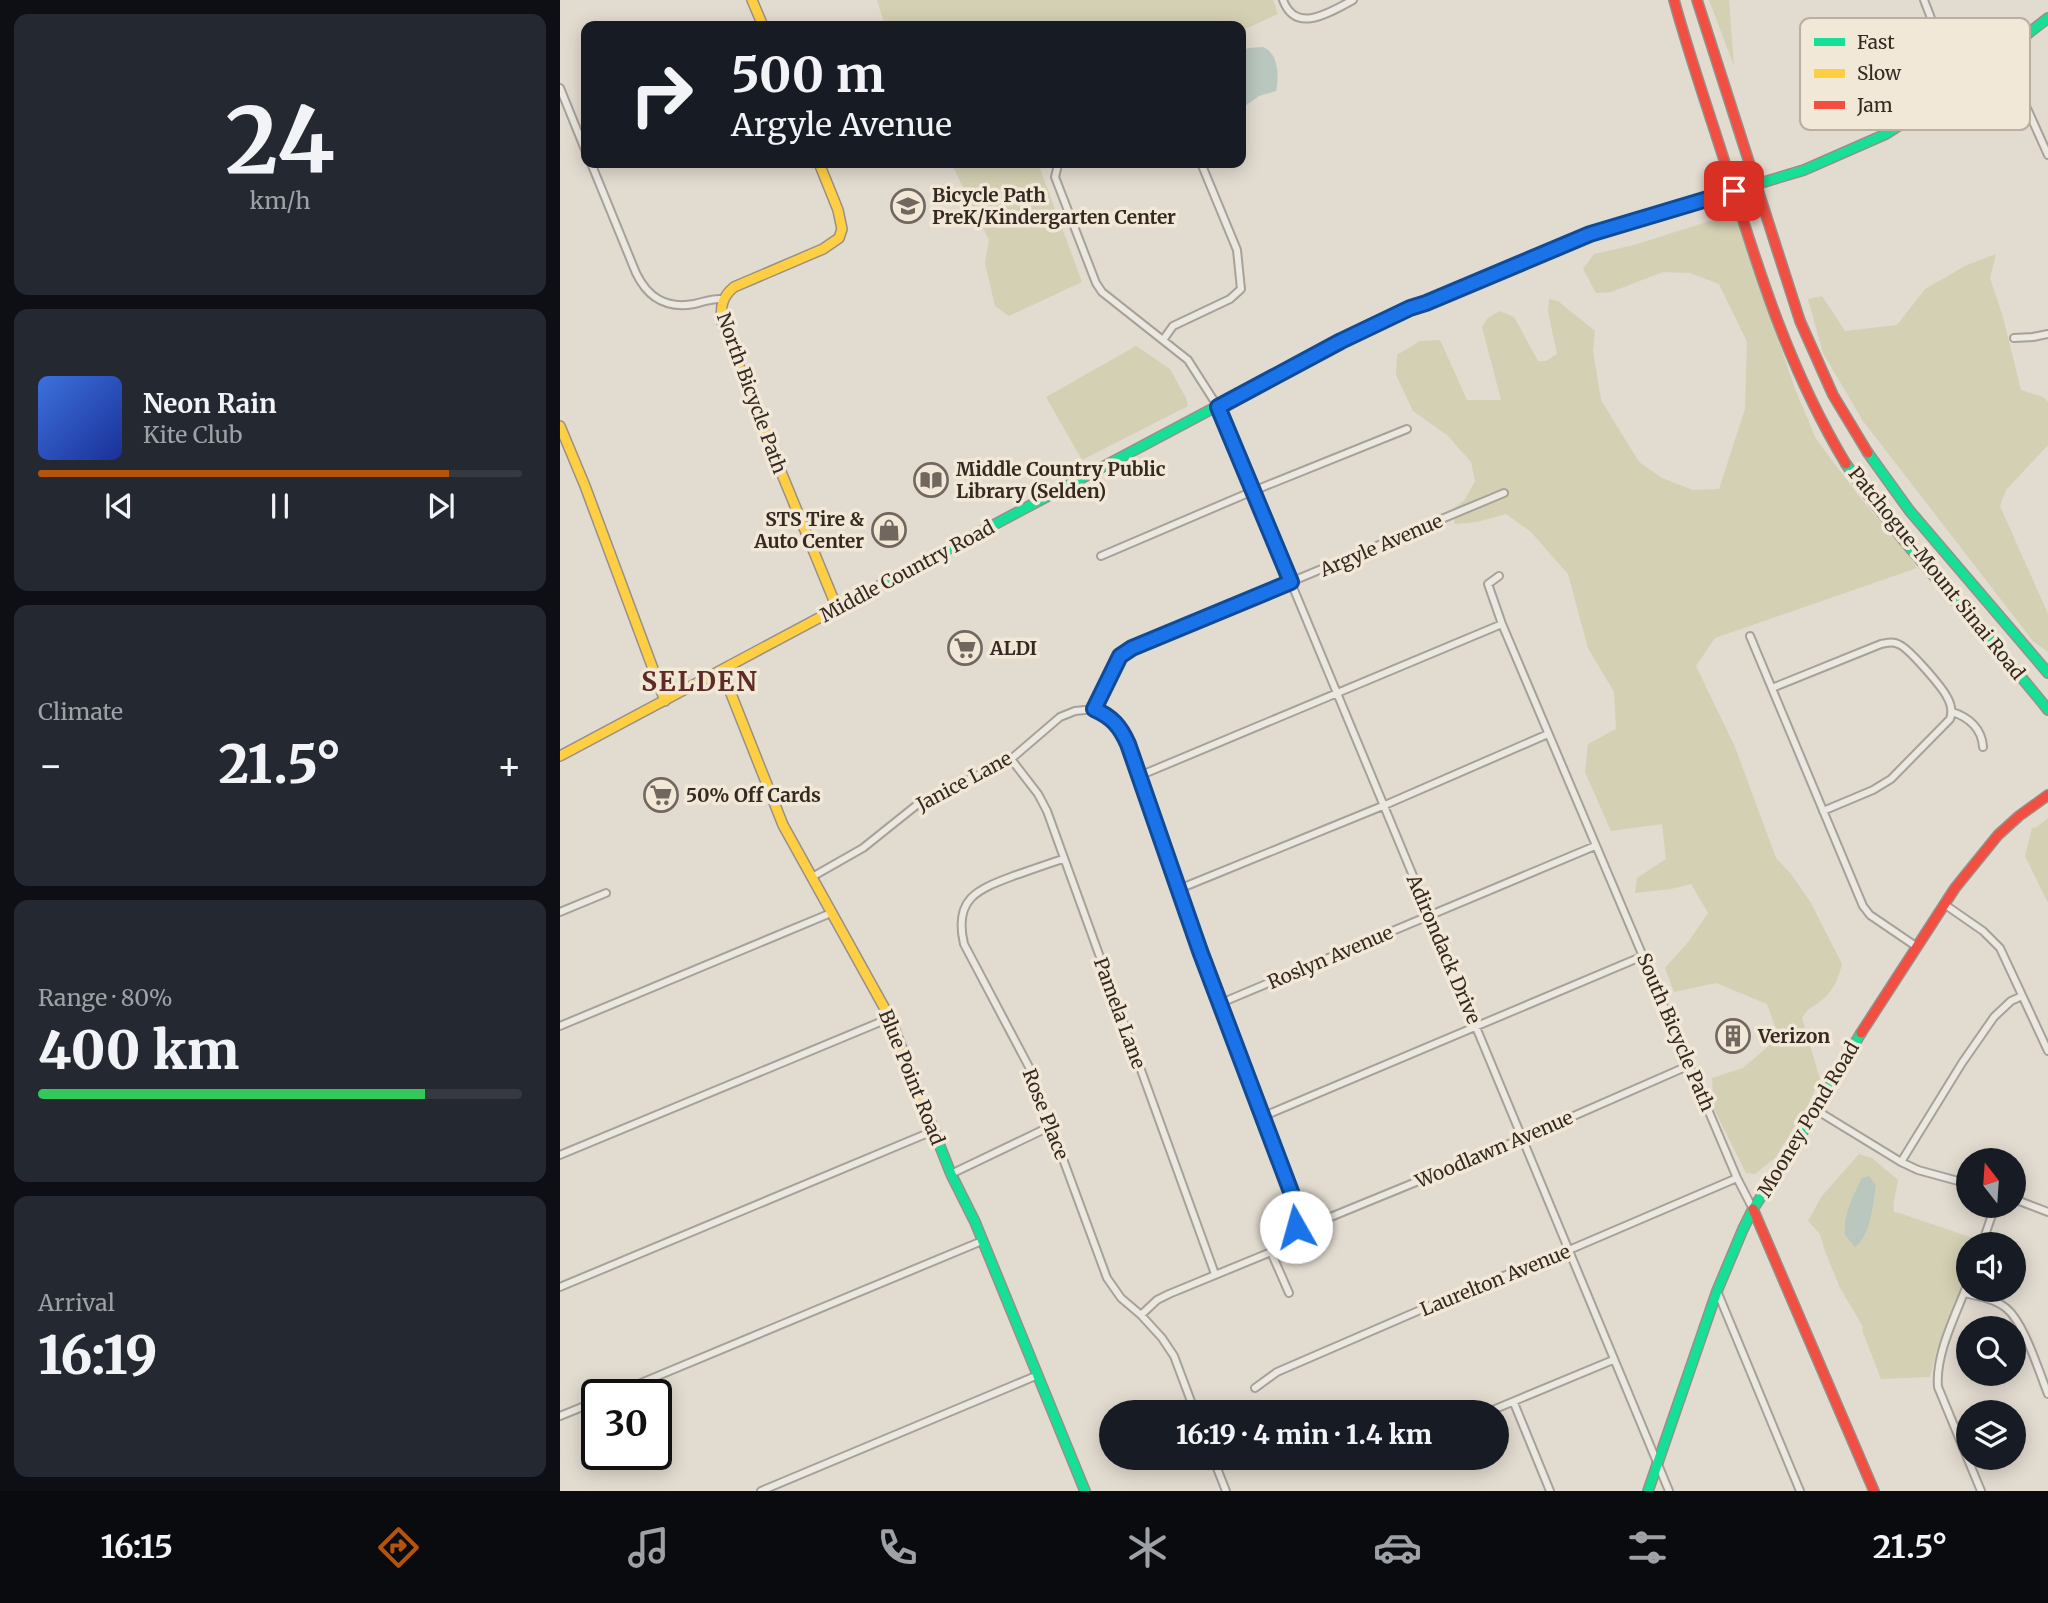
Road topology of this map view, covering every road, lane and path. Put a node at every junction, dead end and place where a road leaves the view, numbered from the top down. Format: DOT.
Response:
graph roads {
  1 [pos="752,0"];
  2 [pos="1283,0"];
  3 [pos="1353,0"];
  4 [pos="1674,0"];
  5 [pos="1697,0"];
  6 [pos="1924,0"];
  7 [pos="1931,18"];
  8 [pos="2048,18"];
  9 [pos="761,21"];
  10 [pos="2030,33"];
  11 [pos="560,88"];
  12 [pos="2030,115"];
  13 [pos="1892,130"];
  14 [pos="581,140"];
  15 [pos="2048,155"];
  16 [pos="593,168"];
  17 [pos="821,168"];
  18 [pos="1057,168"];
  19 [pos="1203,168"];
  20 [pos="1757,184"];
  21 [pos="1734,191"];
  22 [pos="722,299"];
  23 [pos="2048,334"];
  24 [pos="2014,338"];
  25 [pos="1163,340"];
  26 [pos="1218,407"];
  27 [pos="560,426"];
  28 [pos="1407,429"];
  29 [pos="1253,491"];
  30 [pos="1504,493"];
  31 [pos="1101,556"];
  32 [pos="1499,576"];
  33 [pos="1291,582"];
  34 [pos="836,608"];
  35 [pos="1502,624"];
  36 [pos="1750,636"];
  37 [pos="722,671"];
  38 [pos="2048,673"];
  39 [pos="1772,688"];
  40 [pos="1338,693"];
  41 [pos="665,701"];
  42 [pos="1094,709"];
  43 [pos="2048,710"];
  44 [pos="1952,712"];
  45 [pos="1548,734"];
  46 [pos="1983,747"];
  47 [pos="560,756"];
  48 [pos="1011,759"];
  49 [pos="1139,776"];
  50 [pos="2048,795"];
  51 [pos="1385,805"];
  52 [pos="1823,811"];
  53 [pos="1595,846"];
  54 [pos="1063,859"];
  55 [pos="812,877"];
  56 [pos="1179,889"];
  57 [pos="606,893"];
  58 [pos="1944,904"];
  59 [pos="560,912"];
  60 [pos="831,913"];
  61 [pos="1429,916"];
  62 [pos="1917,947"];
  63 [pos="1643,956"];
  64 [pos="2022,996"];
  65 [pos="1221,1003"];
  66 [pos="890,1018"];
  67 [pos="560,1026"];
  68 [pos="1476,1027"];
  69 [pos="2048,1051"];
  70 [pos="1690,1065"];
  71 [pos="1816,1110"];
  72 [pos="1264,1116"];
  73 [pos="1051,1126"];
  74 [pos="933,1131"];
  75 [pos="1521,1139"];
  76 [pos="560,1155"];
  77 [pos="1901,1162"];
  78 [pos="951,1174"];
  79 [pos="1737,1178"];
  80 [pos="1956,1180"];
  81 [pos="2026,1204"];
  82 [pos="1753,1209"];
  83 [pos="2048,1212"];
  84 [pos="1296,1227"];
  85 [pos="982,1241"];
  86 [pos="1569,1250"];
  87 [pos="1271,1251"];
  88 [pos="1215,1274"];
  89 [pos="560,1287"];
  90 [pos="1717,1292"];
  91 [pos="1289,1293"];
  92 [pos="1961,1302"];
  93 [pos="1994,1302"];
  94 [pos="1142,1315"];
  95 [pos="1613,1360"];
  96 [pos="1038,1375"];
  97 [pos="650,1379"];
  98 [pos="1255,1388"];
  99 [pos="2048,1394"];
  100 [pos="1190,1400"];
  101 [pos="1514,1403"];
  102 [pos="1509,1405"];
  103 [pos="581,1407"];
  104 [pos="560,1416"];
  105 [pos="1658,1465"];
  106 [pos="1218,1470"];
  107 [pos="761,1491"];
  108 [pos="1085,1491"];
  109 [pos="1226,1491"];
  110 [pos="1550,1491"];
  111 [pos="1648,1491"];
  112 [pos="1669,1491"];
  113 [pos="1800,1491"];
  114 [pos="1874,1491"];
  115 [pos="1982,1491"];
  1 -- 9 [label="main road"];
  2 -- 3 [label="street"];
  4 -- 21 [label="main road, Patchogue-Mount Sinai Road"];
  5 -- 20 [label="main road, Patchogue-Mount Sinai Road"];
  6 -- 7 [label="street"];
  8 -- 10 [label="main road, Middle Country Road"];
  11 -- 14 [label="street"];
  12 -- 15 [label="street"];
  13 -- 20 [label="main road, Middle Country Road"];
  16 -- 22 [label="street"];
  17 -- 22 [label="main road, North Bicycle Path"];
  18 -- 25 [label="street, Adirondack Drive"];
  19 -- 25 [label="street"];
  20 -- 21 [label="main road, Middle Country Road"];
  20 -- 38 [label="main road, Patchogue-Mount Sinai Road"];
  21 -- 26 [label="main road, Middle Country Road"];
  21 -- 43 [label="main road, Patchogue-Mount Sinai Road"];
  22 -- 34 [label="main road, North Bicycle Path"];
  23 -- 24 [label="street"];
  25 -- 26 [label="street, Adirondack Drive"];
  26 -- 29 [label="street, Adirondack Drive"];
  26 -- 34 [label="main road, Middle Country Road"];
  27 -- 41 [label="main road"];
  28 -- 29 [label="street"];
  29 -- 31 [label="street"];
  29 -- 33 [label="street, Adirondack Drive"];
  30 -- 33 [label="street, Argyle Avenue"];
  32 -- 35 [label="street, South Bicycle Path"];
  33 -- 40 [label="street, Adirondack Drive"];
  33 -- 42 [label="street, Argyle Avenue"];
  34 -- 37 [label="main road, Middle Country Road"];
  35 -- 40 [label="street"];
  35 -- 45 [label="street, South Bicycle Path"];
  36 -- 39 [label="street"];
  37 -- 41 [label="main road, Middle Country Road"];
  37 -- 55 [label="main road, Blue Point Road"];
  39 -- 44 [label="street"];
  39 -- 52 [label="street"];
  40 -- 49 [label="street"];
  40 -- 51 [label="street, Adirondack Drive"];
  41 -- 47 [label="main road, Middle Country Road"];
  42 -- 48 [label="street, Janice Lane"];
  42 -- 49 [label="street"];
  44 -- 46 [label="street"];
  44 -- 52 [label="street"];
  45 -- 51 [label="street"];
  45 -- 53 [label="street, South Bicycle Path"];
  48 -- 54 [label="street, Pamela Lane"];
  48 -- 55 [label="street, Janice Lane"];
  49 -- 56 [label="street"];
  50 -- 58 [label="main road, Mooney Pond Road"];
  51 -- 56 [label="street"];
  51 -- 61 [label="street, Adirondack Drive"];
  52 -- 62 [label="street"];
  53 -- 61 [label="street, Roslyn Avenue"];
  53 -- 63 [label="street, South Bicycle Path"];
  54 -- 73 [label="street, Rose Place"];
  54 -- 88 [label="street, Pamela Lane"];
  55 -- 60 [label="main road, Blue Point Road"];
  56 -- 65 [label="street"];
  57 -- 59 [label="street"];
  58 -- 62 [label="main road, Mooney Pond Road"];
  58 -- 64 [label="street"];
  60 -- 66 [label="main road, Blue Point Road"];
  60 -- 67 [label="street"];
  61 -- 65 [label="street, Roslyn Avenue"];
  61 -- 68 [label="street, Adirondack Drive"];
  62 -- 71 [label="main road, Mooney Pond Road"];
  63 -- 68 [label="street"];
  63 -- 70 [label="street, South Bicycle Path"];
  64 -- 69 [label="street"];
  64 -- 77 [label="street"];
  65 -- 72 [label="street"];
  66 -- 74 [label="main road, Blue Point Road"];
  66 -- 76 [label="street"];
  68 -- 72 [label="street"];
  68 -- 75 [label="street, Adirondack Drive"];
  70 -- 75 [label="street, Woodlawn Avenue"];
  70 -- 79 [label="street, South Bicycle Path"];
  71 -- 77 [label="street"];
  71 -- 82 [label="main road, Mooney Pond Road"];
  72 -- 84 [label="street"];
  73 -- 78 [label="street"];
  73 -- 94 [label="street, Rose Place"];
  74 -- 78 [label="main road, Blue Point Road"];
  74 -- 89 [label="street"];
  75 -- 84 [label="street, Woodlawn Avenue"];
  75 -- 86 [label="street, Adirondack Drive"];
  77 -- 80 [label="street"];
  78 -- 85 [label="main road, Blue Point Road"];
  79 -- 82 [label="street, South Bicycle Path"];
  79 -- 86 [label="street, Laurelton Avenue"];
  81 -- 83 [label="street"];
  82 -- 90 [label="main road, Mooney Pond Road"];
  82 -- 114 [label="main road, South Bicycle Path"];
  84 -- 87 [label="street"];
  85 -- 96 [label="main road, Blue Point Road"];
  85 -- 97 [label="street"];
  86 -- 95 [label="street, Adirondack Drive"];
  86 -- 98 [label="street, Laurelton Avenue"];
  87 -- 88 [label="street"];
  87 -- 91 [label="street"];
  88 -- 94 [label="street"];
  90 -- 105 [label="main road, Mooney Pond Road"];
  90 -- 113 [label="street"];
  92 -- 115 [label="street"];
  93 -- 99 [label="street"];
  94 -- 100 [label="street, Rose Place"];
  95 -- 101 [label="street"];
  95 -- 105 [label="street, Adirondack Drive"];
  96 -- 107 [label="street"];
  96 -- 108 [label="main road, Blue Point Road"];
  101 -- 102 [label="street"];
  101 -- 110 [label="street"];
  103 -- 104 [label="street"];
  105 -- 111 [label="main road, Mooney Pond Road"];
  105 -- 112 [label="street, Adirondack Drive"];
  106 -- 109 [label="street"];
}
